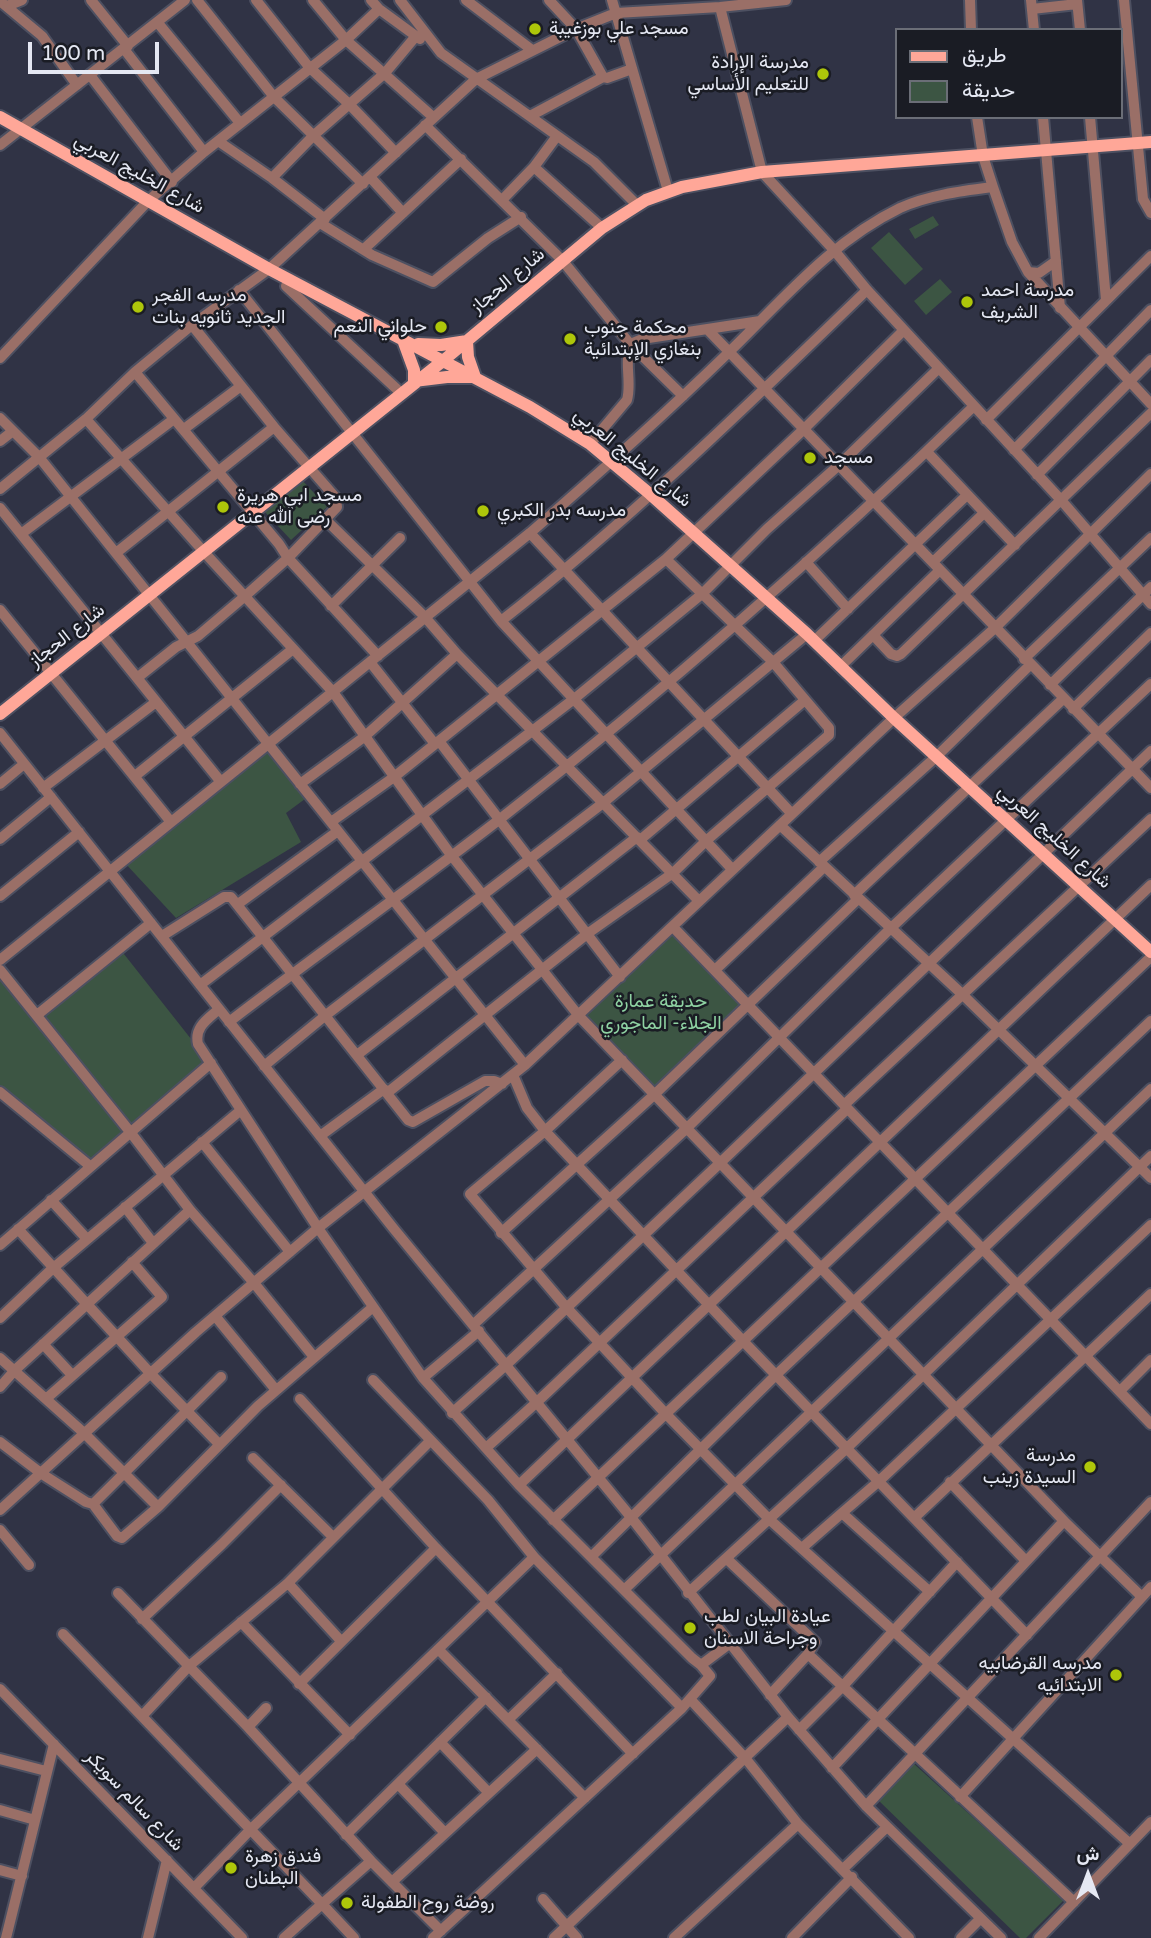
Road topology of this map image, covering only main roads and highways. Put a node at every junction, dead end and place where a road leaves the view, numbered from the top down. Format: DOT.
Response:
graph roads {
  1 [pos="0,117"];
  2 [pos="1145,143"];
  3 [pos="467,341"];
  4 [pos="408,342"];
  5 [pos="444,360"];
  6 [pos="475,377"];
  7 [pos="414,381"];
  8 [pos="0,714"];
  9 [pos="1151,954"];
  1 -- 4 [label="main road, شارع الخليج العربي"];
  2 -- 3 [label="main road, شارع الحجاز"];
  3 -- 4 [label="main road"];
  3 -- 5 [label="main road, شارع الحجاز"];
  3 -- 6 [label="main road"];
  4 -- 5 [label="main road, شارع الخليج العربي"];
  4 -- 7 [label="main road"];
  5 -- 6 [label="main road, شارع الخليج العربي"];
  5 -- 7 [label="main road, شارع الحجاز"];
  6 -- 7 [label="main road"];
  6 -- 9 [label="main road, شارع الخليج العربي"];
  7 -- 8 [label="main road, شارع الحجاز"];
}
